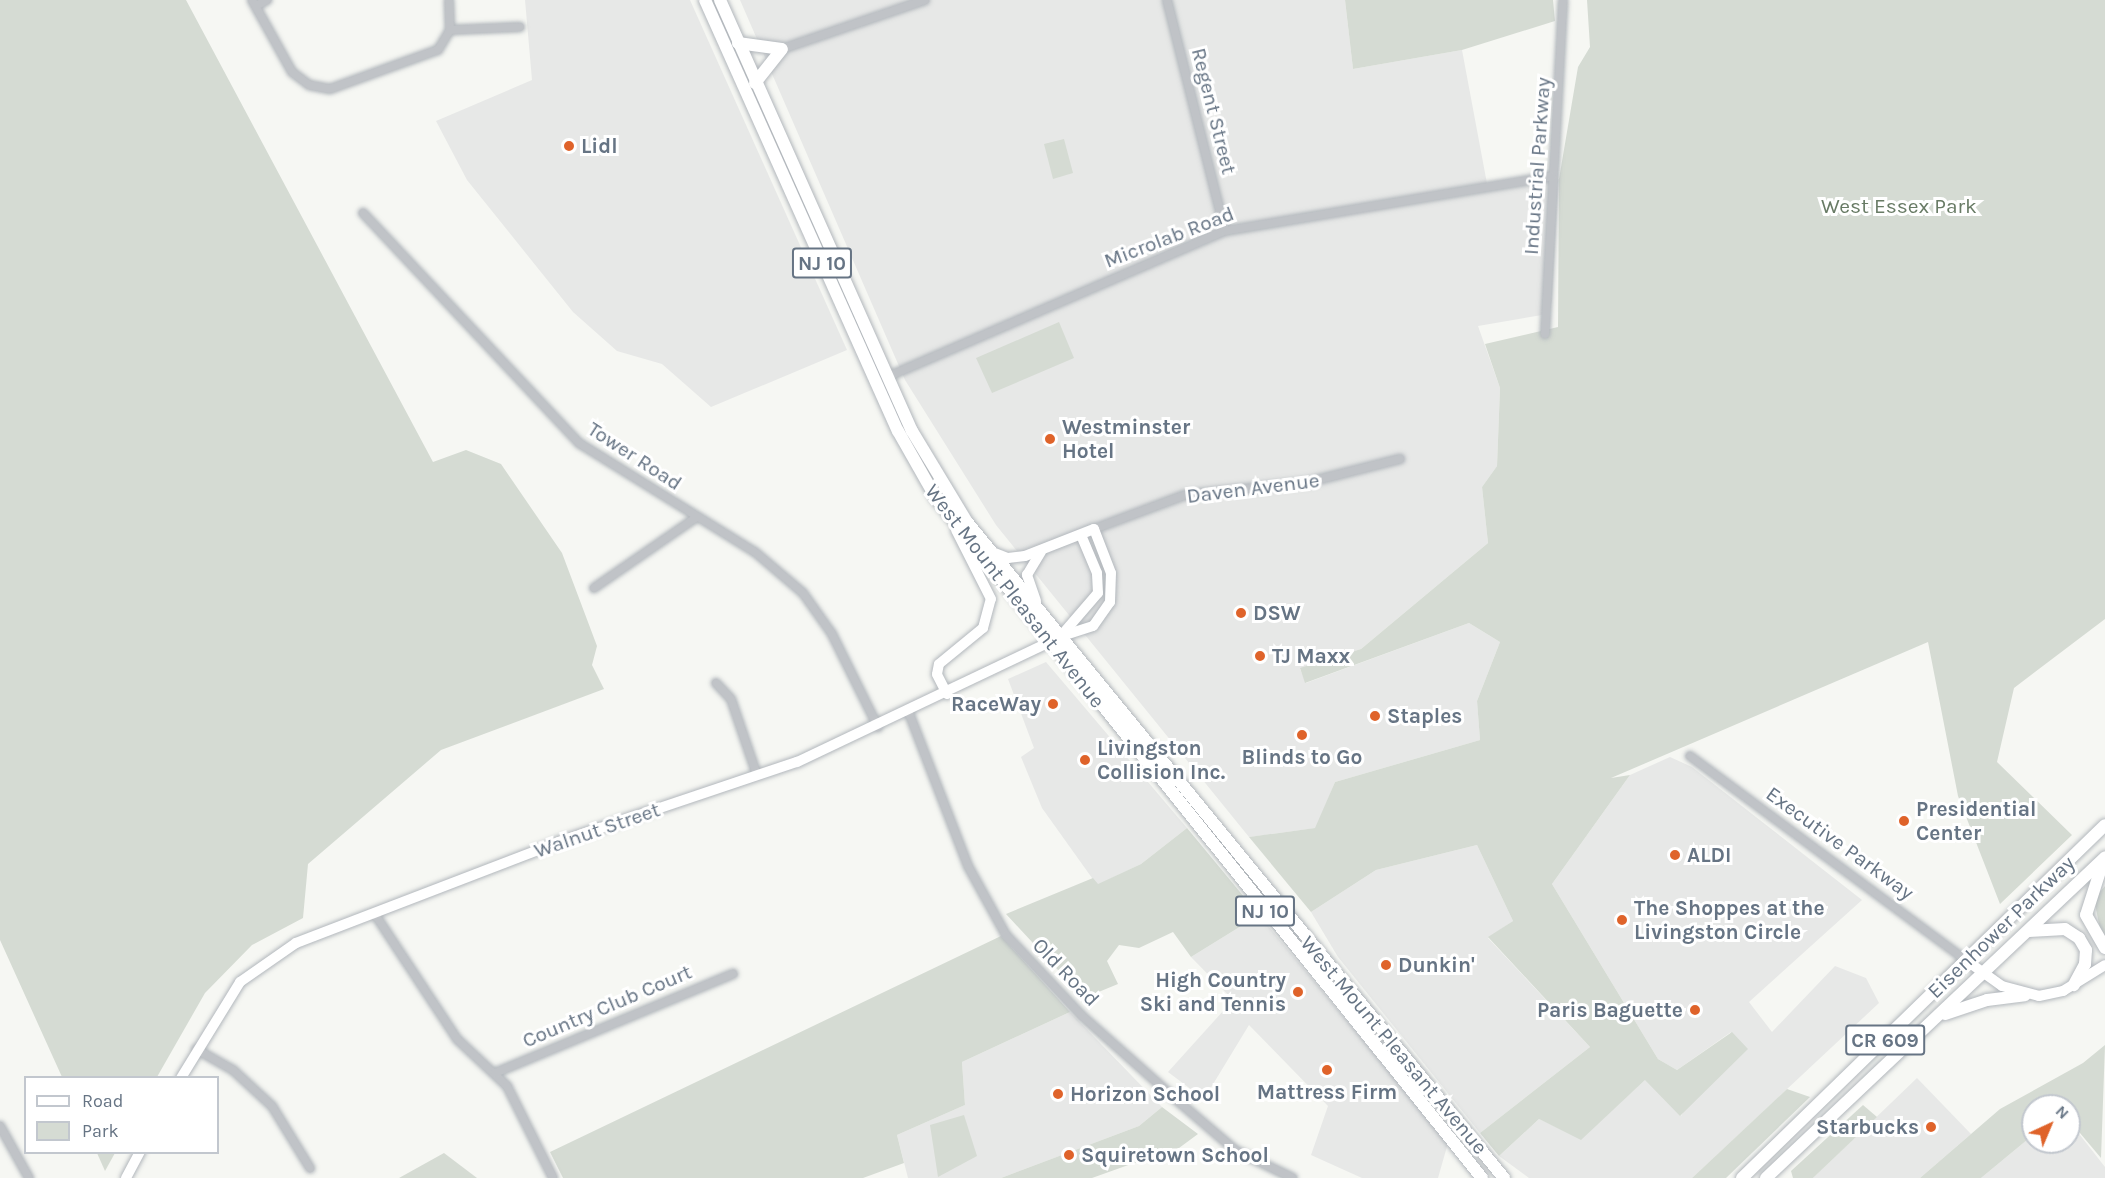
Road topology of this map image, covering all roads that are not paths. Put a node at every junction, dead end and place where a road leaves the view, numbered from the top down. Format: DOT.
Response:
graph roads {
  1 [pos="267,0"];
  2 [pos="449,0"];
  3 [pos="705,0"];
  4 [pos="720,0"];
  5 [pos="925,0"];
  6 [pos="1167,0"];
  7 [pos="1563,0"];
  8 [pos="254,3"];
  9 [pos="520,27"];
  10 [pos="450,30"];
  11 [pos="738,43"];
  12 [pos="782,49"];
  13 [pos="755,83"];
  14 [pos="1552,176"];
  15 [pos="363,213"];
  16 [pos="1225,231"];
  17 [pos="1545,334"];
  18 [pos="887,377"];
  19 [pos="1400,459"];
  20 [pos="697,517"];
  21 [pos="950,519"];
  22 [pos="1094,529"];
  23 [pos="1081,535"];
  24 [pos="988,549"];
  25 [pos="1041,551"];
  26 [pos="594,588"];
  27 [pos="1051,627"];
  28 [pos="1060,637"];
  29 [pos="1048,643"];
  30 [pos="716,683"];
  31 [pos="946,694"];
  32 [pos="909,712"];
  33 [pos="878,728"];
  34 [pos="1690,756"];
  35 [pos="757,775"];
  36 [pos="2105,825"];
  37 [pos="2105,858"];
  38 [pos="374,913"];
  39 [pos="2028,932"];
  40 [pos="2105,948"];
  41 [pos="1967,961"];
  42 [pos="2105,965"];
  43 [pos="1983,973"];
  44 [pos="733,974"];
  45 [pos="2074,985"];
  46 [pos="2025,995"];
  47 [pos="1936,1018"];
  48 [pos="196,1049"];
  49 [pos="495,1073"];
  50 [pos="182,1076"];
  51 [pos="0,1126"];
  52 [pos="139,1154"];
  53 [pos="310,1168"];
  54 [pos="28,1178"];
  55 [pos="126,1178"];
  56 [pos="553,1178"];
  57 [pos="1293,1178"];
  58 [pos="1482,1178"];
  59 [pos="1504,1178"];
  60 [pos="1742,1178"];
  61 [pos="1766,1178"];
  1 -- 8 [label="street"];
  2 -- 10 [label="street"];
  3 -- 21 [label="main road, West Mount Pleasant Avenue / NJ 10"];
  4 -- 11 [label="main road, West Mount Pleasant Avenue / NJ 10"];
  5 -- 12 [label="street"];
  6 -- 16 [label="street, Regent Street"];
  7 -- 14 [label="street, Industrial Parkway"];
  8 -- 10 [label="street"];
  9 -- 10 [label="street"];
  11 -- 12 [label="main road"];
  11 -- 13 [label="main road, West Mount Pleasant Avenue / NJ 10"];
  12 -- 13 [label="main road"];
  13 -- 18 [label="main road, West Mount Pleasant Avenue / NJ 10"];
  14 -- 16 [label="street, Microlab Road"];
  14 -- 17 [label="street, Industrial Parkway"];
  15 -- 20 [label="street, Tower Road"];
  16 -- 18 [label="street, Microlab Road"];
  18 -- 24 [label="main road, West Mount Pleasant Avenue / NJ 10"];
  19 -- 22 [label="street, Daven Avenue"];
  20 -- 26 [label="street"];
  20 -- 33 [label="street, Tower Road"];
  21 -- 29 [label="main road, West Mount Pleasant Avenue / NJ 10"];
  21 -- 31 [label="street"];
  22 -- 23 [label="street, Daven Avenue"];
  22 -- 28 [label="street, Walnut Street"];
  23 -- 25 [label="street, Daven Avenue"];
  23 -- 28 [label="street, Walnut Street"];
  24 -- 25 [label="street, Daven Avenue"];
  24 -- 27 [label="main road, West Mount Pleasant Avenue / NJ 10"];
  25 -- 27 [label="street"];
  27 -- 28 [label="main road, West Mount Pleasant Avenue / NJ 10"];
  28 -- 29 [label="street, Walnut Street"];
  28 -- 59 [label="main road, West Mount Pleasant Avenue / NJ 10"];
  29 -- 31 [label="street, Walnut Street"];
  29 -- 58 [label="main road, West Mount Pleasant Avenue / NJ 10"];
  30 -- 35 [label="street"];
  31 -- 32 [label="street, Walnut Street"];
  32 -- 33 [label="street, Walnut Street"];
  32 -- 57 [label="street, Old Road"];
  33 -- 35 [label="street, Walnut Street"];
  34 -- 41 [label="street, Executive Parkway"];
  35 -- 38 [label="street, Walnut Street"];
  36 -- 41 [label="main road, Eisenhower Parkway / CR 609"];
  37 -- 39 [label="main road, Eisenhower Parkway / CR 609"];
  37 -- 40 [label="main road"];
  38 -- 48 [label="street, Walnut Street"];
  38 -- 49 [label="street"];
  39 -- 43 [label="main road, Eisenhower Parkway / CR 609"];
  39 -- 45 [label="main road"];
  41 -- 43 [label="street"];
  41 -- 60 [label="main road, Eisenhower Parkway / CR 609"];
  42 -- 45 [label="street"];
  43 -- 46 [label="street"];
  43 -- 47 [label="main road, Eisenhower Parkway / CR 609"];
  44 -- 49 [label="street, Country Club Court"];
  45 -- 46 [label="street"];
  46 -- 47 [label="main road"];
  47 -- 61 [label="main road, Eisenhower Parkway / CR 609"];
  48 -- 50 [label="street, Walnut Street"];
  48 -- 53 [label="street"];
  49 -- 56 [label="street"];
  51 -- 54 [label="street"];
  52 -- 55 [label="street"];
}
